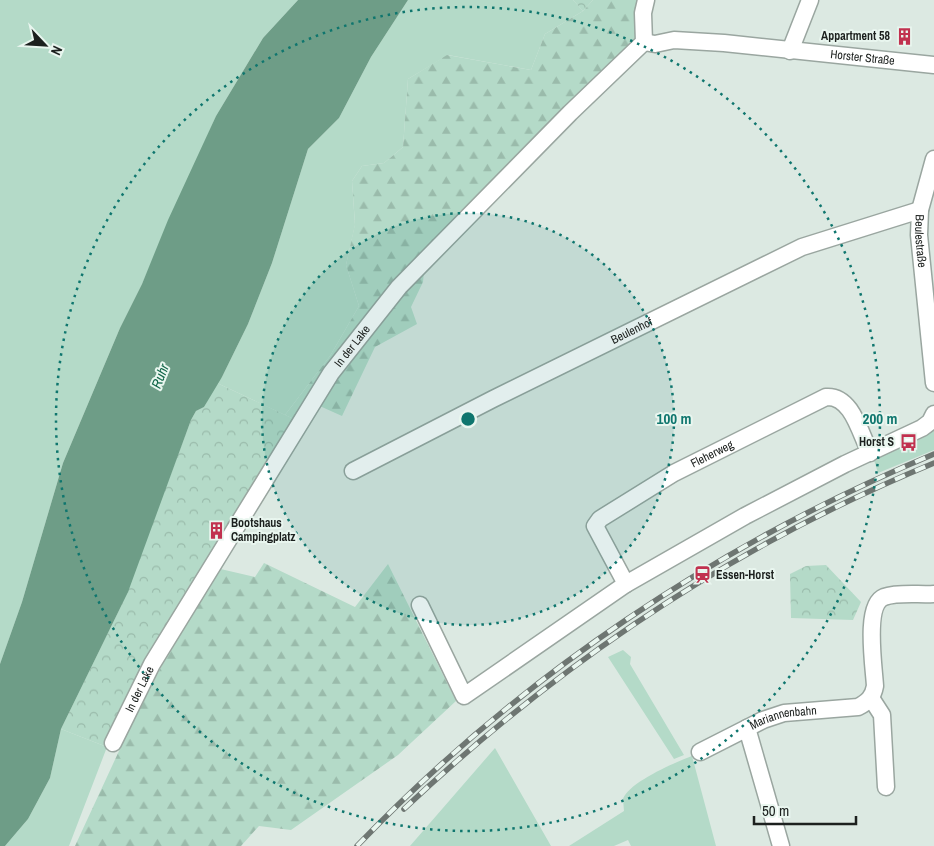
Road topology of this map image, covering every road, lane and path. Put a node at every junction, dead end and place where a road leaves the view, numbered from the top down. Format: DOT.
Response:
graph roads {
  1 [pos="646,0"];
  2 [pos="810,0"];
  3 [pos="645,36"];
  4 [pos="790,50"];
  5 [pos="934,65"];
  6 [pos="934,160"];
  7 [pos="920,210"];
  8 [pos="934,383"];
  9 [pos="934,414"];
  10 [pos="870,453"];
  11 [pos="354,471"];
  12 [pos="626,584"];
  13 [pos="934,594"];
  14 [pos="420,605"];
  15 [pos="871,698"];
  16 [pos="747,728"];
  17 [pos="113,743"];
  18 [pos="700,752"];
  19 [pos="886,787"];
  20 [pos="781,846"];
  1 -- 3 [label="street"];
  2 -- 4 [label="street"];
  3 -- 4 [label="street, Horster Straße"];
  3 -- 17 [label="street, In der Lake"];
  4 -- 5 [label="street, Horster Straße"];
  6 -- 7 [label="street, Beulestraße"];
  7 -- 8 [label="street, Beulestraße"];
  7 -- 11 [label="street, Beulenhof"];
  9 -- 10 [label="street"];
  10 -- 12 [label="street"];
  10 -- 12 [label="street, Fleherweg"];
  12 -- 14 [label="street"];
  13 -- 15 [label="street"];
  15 -- 16 [label="street, Mariannenbahn"];
  15 -- 19 [label="street"];
  16 -- 18 [label="street, Mariannenbahn"];
  16 -- 20 [label="street"];
}
